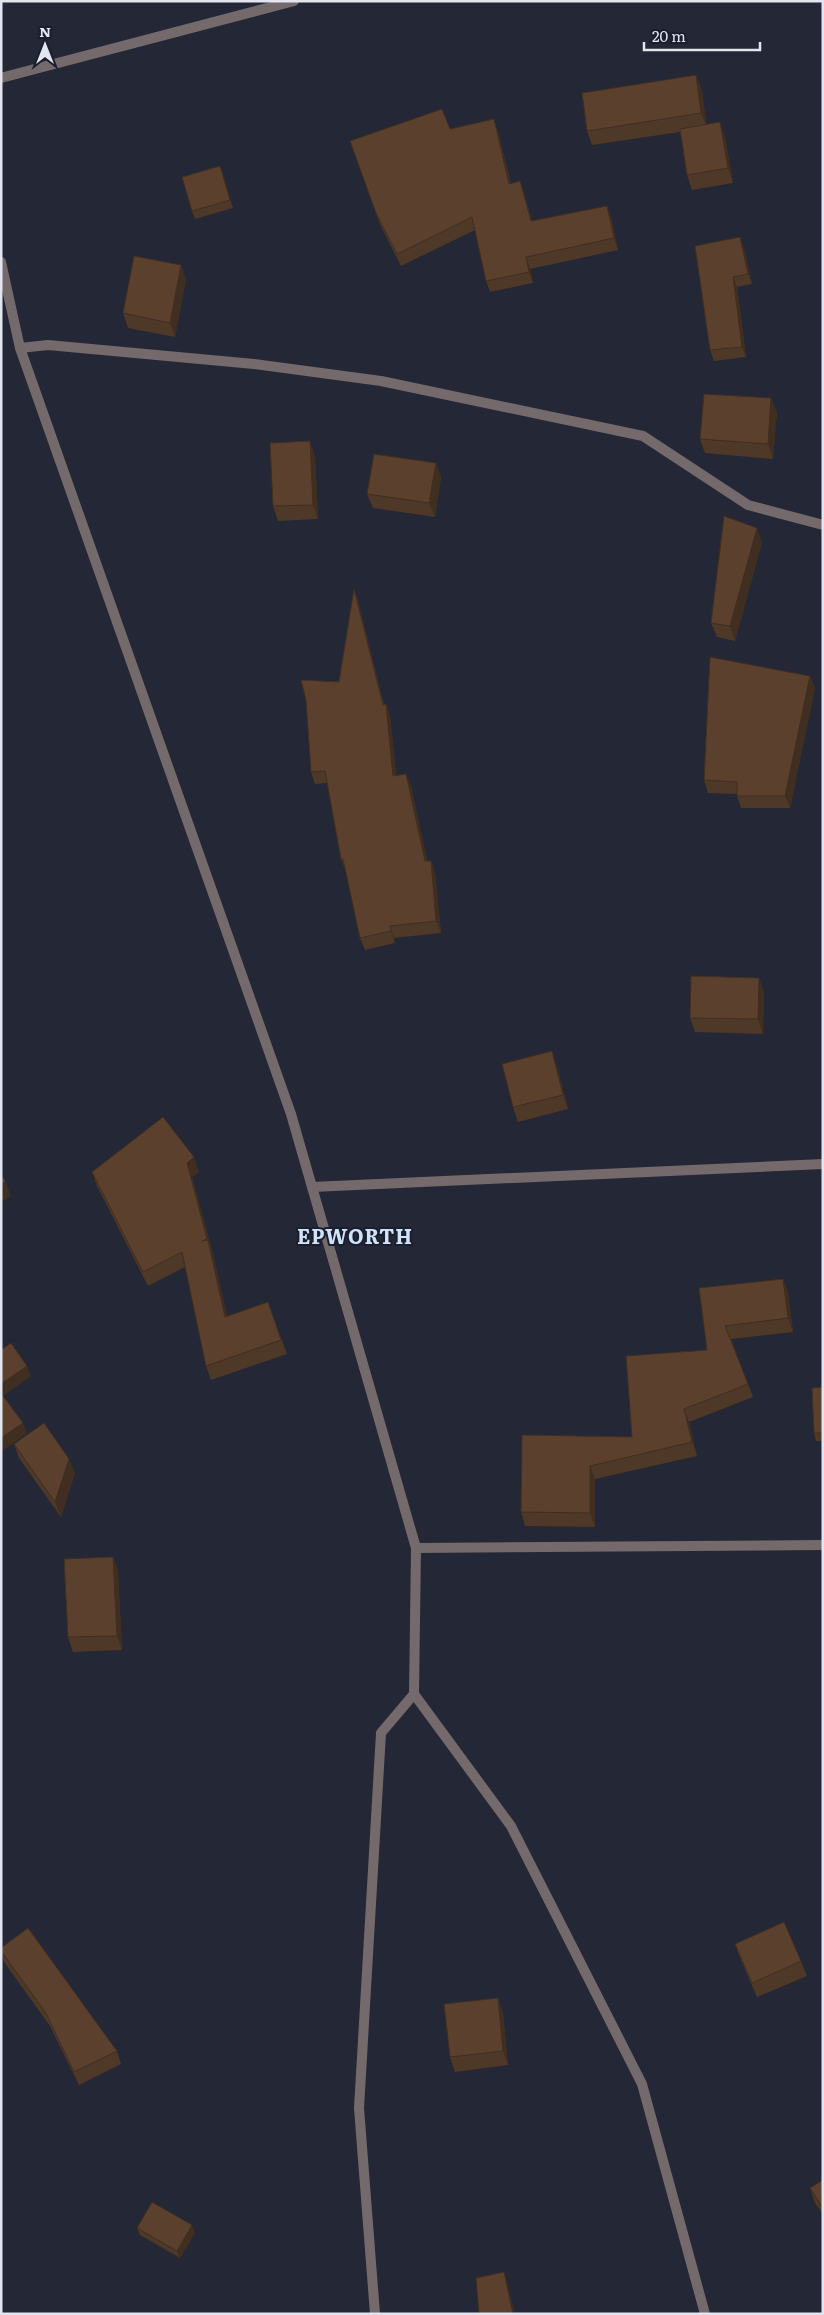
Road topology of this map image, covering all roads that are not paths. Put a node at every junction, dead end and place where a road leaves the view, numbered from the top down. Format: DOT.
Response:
graph roads {
  1 [pos="294,1"];
  2 [pos="1,78"];
  3 [pos="1,262"];
  4 [pos="20,348"];
  5 [pos="823,525"];
  6 [pos="823,1164"];
  7 [pos="312,1187"];
  8 [pos="823,1545"];
  9 [pos="416,1548"];
  10 [pos="414,1694"];
  11 [pos="375,2314"];
  12 [pos="705,2314"];
  1 -- 2 [label="street"];
  3 -- 4 [label="street"];
  4 -- 5 [label="street"];
  4 -- 7 [label="street"];
  6 -- 7 [label="street"];
  7 -- 9 [label="street"];
  8 -- 9 [label="street"];
  9 -- 10 [label="street"];
  10 -- 11 [label="street"];
  10 -- 12 [label="street"];
}
